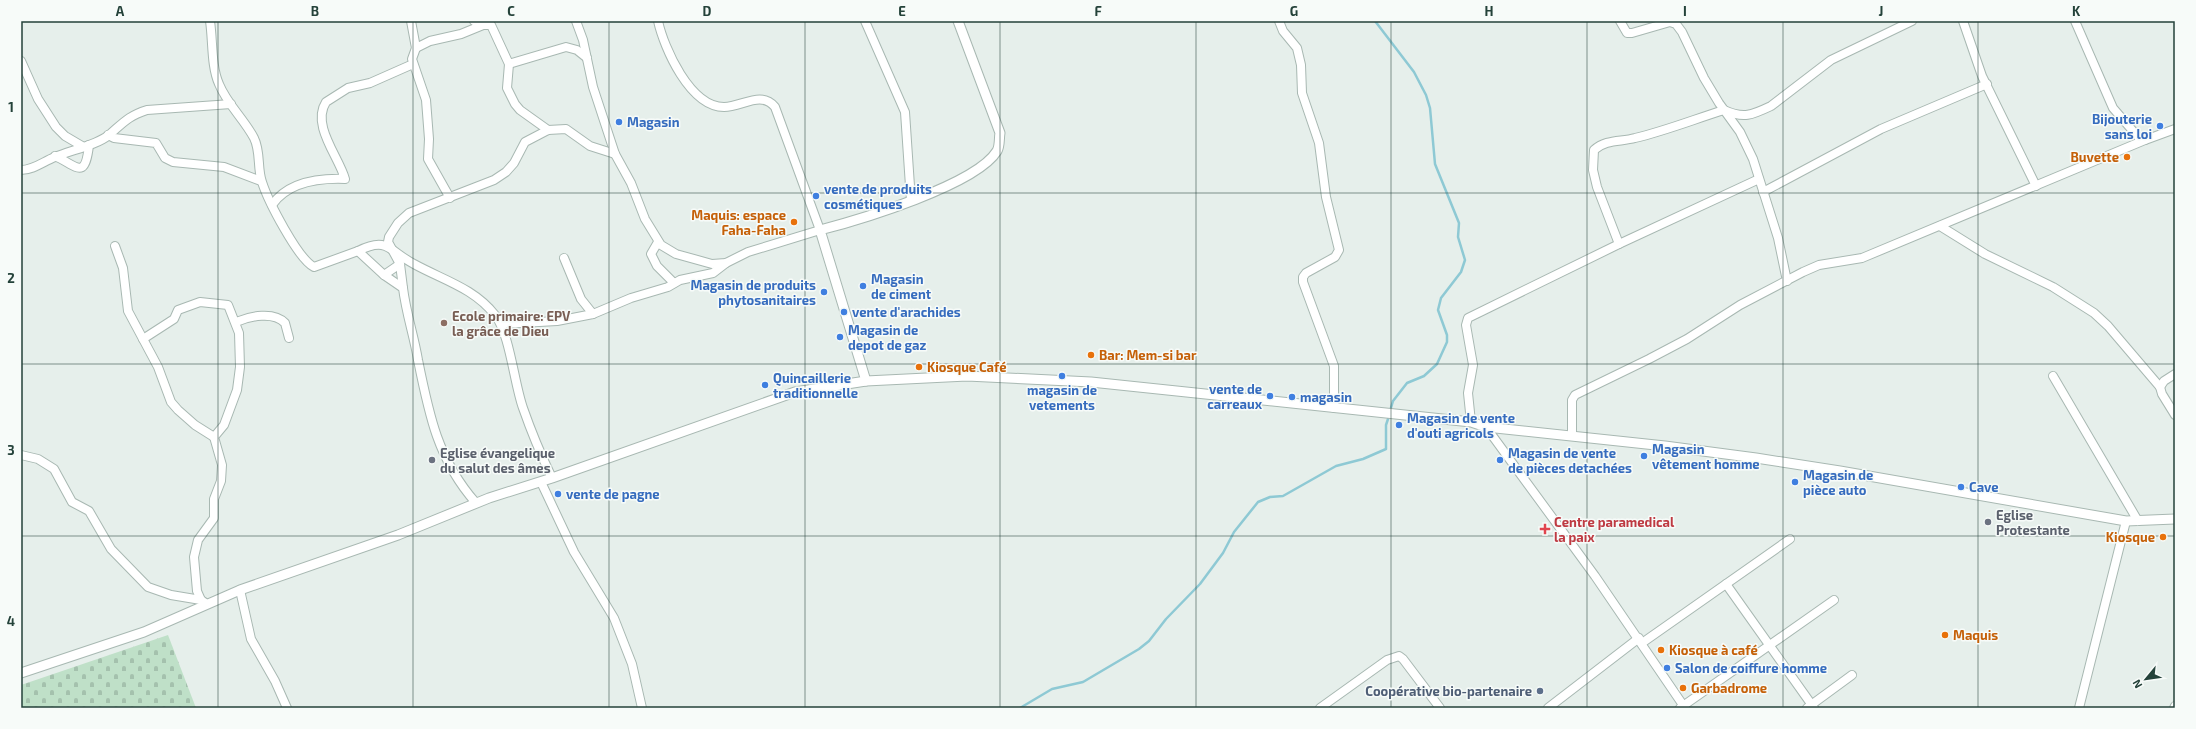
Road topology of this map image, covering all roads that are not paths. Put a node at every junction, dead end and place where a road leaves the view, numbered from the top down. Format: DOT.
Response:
graph roads {
  1 [pos="210,21"];
  2 [pos="411,21"];
  3 [pos="474,21"];
  4 [pos="576,21"];
  5 [pos="658,21"];
  6 [pos="866,21"];
  7 [pos="958,21"];
  8 [pos="1279,21"];
  9 [pos="1620,21"];
  10 [pos="1912,21"];
  11 [pos="1963,21"];
  12 [pos="2075,21"];
  13 [pos="492,23"];
  14 [pos="483,25"];
  15 [pos="416,48"];
  16 [pos="587,59"];
  17 [pos="21,61"];
  18 [pos="413,64"];
  19 [pos="508,64"];
  20 [pos="1987,84"];
  21 [pos="231,104"];
  22 [pos="1724,110"];
  23 [pos="2175,129"];
  24 [pos="548,130"];
  25 [pos="108,135"];
  26 [pos="2145,140"];
  27 [pos="85,146"];
  28 [pos="615,154"];
  29 [pos="55,156"];
  30 [pos="21,170"];
  31 [pos="1759,179"];
  32 [pos="261,181"];
  33 [pos="2036,186"];
  34 [pos="1763,192"];
  35 [pos="450,198"];
  36 [pos="911,201"];
  37 [pos="272,205"];
  38 [pos="1940,226"];
  39 [pos="820,230"];
  40 [pos="658,242"];
  41 [pos="1619,244"];
  42 [pos="115,246"];
  43 [pos="358,251"];
  44 [pos="393,251"];
  45 [pos="564,258"];
  46 [pos="701,263"];
  47 [pos="726,263"];
  48 [pos="400,264"];
  49 [pos="384,275"];
  50 [pos="703,276"];
  51 [pos="1787,281"];
  52 [pos="674,283"];
  53 [pos="403,288"];
  54 [pos="593,314"];
  55 [pos="236,322"];
  56 [pos="501,324"];
  57 [pos="290,338"];
  58 [pos="143,339"];
  59 [pos="2175,374"];
  60 [pos="2053,376"];
  61 [pos="866,381"];
  62 [pos="2160,387"];
  63 [pos="1334,408"];
  64 [pos="2175,415"];
  65 [pos="1471,422"];
  66 [pos="1486,427"];
  67 [pos="1572,436"];
  68 [pos="214,437"];
  69 [pos="21,455"];
  70 [pos="552,478"];
  71 [pos="541,482"];
  72 [pos="476,503"];
  73 [pos="2175,519"];
  74 [pos="2126,521"];
  75 [pos="2138,521"];
  76 [pos="1790,539"];
  77 [pos="1726,584"];
  78 [pos="240,590"];
  79 [pos="1834,600"];
  80 [pos="204,602"];
  81 [pos="1640,641"];
  82 [pos="1768,645"];
  83 [pos="21,673"];
  84 [pos="1852,675"];
  85 [pos="1682,707"];
  86 [pos="1811,707"];
  87 [pos="287,708"];
  88 [pos="642,708"];
  89 [pos="1320,708"];
  90 [pos="1440,708"];
  91 [pos="1548,708"];
  92 [pos="2079,708"];
  1 -- 21 [label="street"];
  2 -- 15 [label="street"];
  3 -- 14 [label="street"];
  4 -- 16 [label="street"];
  5 -- 39 [label="street"];
  6 -- 36 [label="street"];
  7 -- 36 [label="street"];
  8 -- 63 [label="street"];
  9 -- 22 [label="street"];
  10 -- 22 [label="street"];
  11 -- 20 [label="street"];
  12 -- 26 [label="street"];
  13 -- 14 [label="street"];
  13 -- 19 [label="street"];
  14 -- 15 [label="street"];
  15 -- 18 [label="street"];
  16 -- 19 [label="street"];
  16 -- 28 [label="street"];
  17 -- 27 [label="street"];
  18 -- 35 [label="street"];
  18 -- 37 [label="street"];
  19 -- 24 [label="street"];
  20 -- 33 [label="street"];
  20 -- 34 [label="street"];
  21 -- 25 [label="street"];
  21 -- 32 [label="street"];
  22 -- 31 [label="street"];
  22 -- 41 [label="street"];
  23 -- 26 [label="street"];
  24 -- 28 [label="street"];
  24 -- 35 [label="street"];
  25 -- 27 [label="street"];
  25 -- 32 [label="street"];
  26 -- 33 [label="street"];
  27 -- 29 [label="street"];
  27 -- 29 [label="street"];
  28 -- 40 [label="street"];
  29 -- 30 [label="street"];
  31 -- 34 [label="street"];
  31 -- 41 [label="street"];
  32 -- 37 [label="street"];
  33 -- 38 [label="street"];
  34 -- 51 [label="street"];
  35 -- 44 [label="street"];
  36 -- 39 [label="street"];
  37 -- 43 [label="street"];
  38 -- 51 [label="street"];
  38 -- 62 [label="street"];
  39 -- 47 [label="street"];
  39 -- 61 [label="street"];
  40 -- 46 [label="street"];
  40 -- 52 [label="street"];
  41 -- 65 [label="street"];
  42 -- 58 [label="street"];
  43 -- 44 [label="street"];
  43 -- 49 [label="street"];
  44 -- 48 [label="street"];
  44 -- 56 [label="street"];
  45 -- 54 [label="street"];
  46 -- 47 [label="street"];
  46 -- 50 [label="street"];
  47 -- 50 [label="street"];
  48 -- 49 [label="street"];
  48 -- 53 [label="street"];
  49 -- 53 [label="street"];
  50 -- 52 [label="street"];
  51 -- 67 [label="street"];
  52 -- 54 [label="street"];
  53 -- 72 [label="street"];
  54 -- 56 [label="street"];
  55 -- 57 [label="street"];
  55 -- 58 [label="street"];
  55 -- 68 [label="street"];
  56 -- 70 [label="street"];
  58 -- 68 [label="street"];
  59 -- 62 [label="street"];
  60 -- 75 [label="street"];
  61 -- 63 [label="street"];
  61 -- 70 [label="street"];
  62 -- 64 [label="street"];
  63 -- 65 [label="street"];
  65 -- 66 [label="street"];
  66 -- 67 [label="street"];
  66 -- 81 [label="street"];
  67 -- 74 [label="street"];
  68 -- 80 [label="street"];
  69 -- 80 [label="street"];
  70 -- 71 [label="street"];
  71 -- 72 [label="street"];
  71 -- 88 [label="street"];
  72 -- 78 [label="street"];
  73 -- 75 [label="street"];
  74 -- 75 [label="street"];
  74 -- 92 [label="street"];
  76 -- 77 [label="street"];
  77 -- 81 [label="street"];
  77 -- 82 [label="street"];
  78 -- 80 [label="street"];
  78 -- 87 [label="street"];
  79 -- 82 [label="street"];
  80 -- 83 [label="street"];
  81 -- 85 [label="street"];
  81 -- 91 [label="street"];
  82 -- 85 [label="street"];
  82 -- 86 [label="street"];
  84 -- 86 [label="street"];
  89 -- 90 [label="street"];
}
